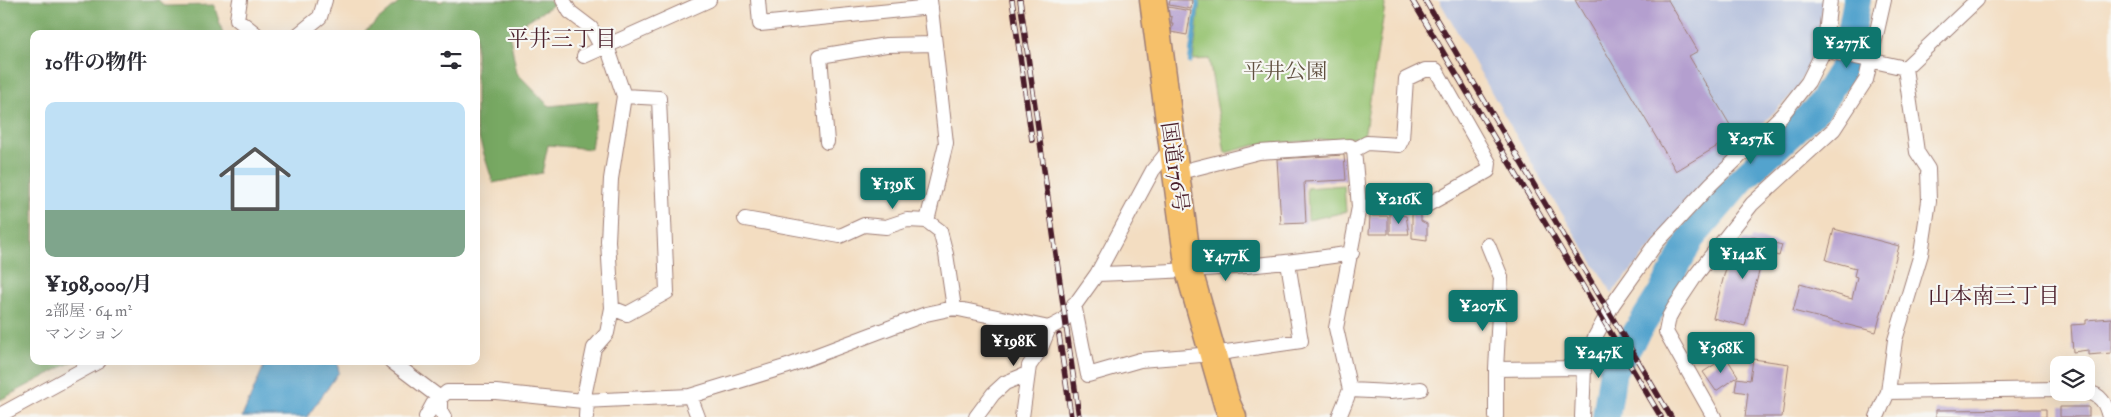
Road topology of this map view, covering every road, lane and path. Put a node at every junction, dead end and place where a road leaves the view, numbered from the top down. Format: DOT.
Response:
graph roads {
  1 [pos="240,0"];
  2 [pos="325,0"];
  3 [pos="563,0"];
  4 [pos="709,0"];
  5 [pos="758,0"];
  6 [pos="1153,0"];
  7 [pos="1830,0"];
  8 [pos="1884,0"];
  9 [pos="1977,0"];
  10 [pos="930,3"];
  11 [pos="252,30"];
  12 [pos="304,30"];
  13 [pos="935,44"];
  14 [pos="604,47"];
  15 [pos="1829,51"];
  16 [pos="584,56"];
  17 [pos="1868,60"];
  18 [pos="1905,68"];
  19 [pos="624,96"];
  20 [pos="827,142"];
  21 [pos="1172,147"];
  22 [pos="1354,150"];
  23 [pos="1176,173"];
  24 [pos="1359,207"];
  25 [pos="745,219"];
  26 [pos="927,221"];
  27 [pos="1488,245"];
  28 [pos="1352,253"];
  29 [pos="1288,263"];
  30 [pos="1189,271"];
  31 [pos="1097,274"];
  32 [pos="1074,304"];
  33 [pos="612,308"];
  34 [pos="954,308"];
  35 [pos="1049,328"];
  36 [pos="1213,354"];
  37 [pos="92,365"];
  38 [pos="396,365"];
  39 [pos="1584,368"];
  40 [pos="1496,369"];
  41 [pos="1027,374"];
  42 [pos="1421,389"];
  43 [pos="1350,390"];
  44 [pos="2050,390"];
  45 [pos="1888,392"];
  46 [pos="2095,394"];
  47 [pos="690,396"];
  48 [pos="440,398"];
  49 [pos="585,401"];
  50 [pos="1225,412"];
  51 [pos="0,415"];
  52 [pos="426,417"];
  53 [pos="444,417"];
  54 [pos="586,417"];
  55 [pos="698,417"];
  56 [pos="976,417"];
  57 [pos="1022,417"];
  58 [pos="1339,417"];
  59 [pos="1496,417"];
  60 [pos="1582,417"];
  61 [pos="1714,417"];
  62 [pos="1877,417"];
  63 [pos="2109,417"];
  1 -- 11 [label="street"];
  2 -- 12 [label="street"];
  3 -- 14 [label="street"];
  4 -- 14 [label="street"];
  5 -- 10 [label="street"];
  6 -- 21 [label="highway, 国道176号"];
  7 -- 15 [label="street"];
  8 -- 17 [label="street"];
  9 -- 18 [label="street"];
  10 -- 13 [label="street"];
  13 -- 20 [label="street"];
  13 -- 26 [label="street"];
  14 -- 16 [label="street"];
  14 -- 19 [label="street"];
  15 -- 17 [label="street"];
  15 -- 39 [label="street"];
  17 -- 18 [label="street"];
  17 -- 61 [label="street"];
  18 -- 45 [label="street"];
  19 -- 33 [label="street"];
  19 -- 33 [label="street"];
  21 -- 23 [label="highway, 国道176号"];
  21 -- 31 [label="street"];
  22 -- 23 [label="street"];
  22 -- 24 [label="street"];
  22 -- 24 [label="street"];
  23 -- 30 [label="highway, 国道176号"];
  24 -- 28 [label="street"];
  25 -- 26 [label="street"];
  26 -- 34 [label="street"];
  27 -- 40 [label="street"];
  28 -- 29 [label="street"];
  28 -- 43 [label="street"];
  29 -- 30 [label="street"];
  29 -- 36 [label="street"];
  30 -- 31 [label="street"];
  30 -- 36 [label="highway, 国道176号"];
  31 -- 32 [label="street"];
  32 -- 35 [label="street"];
  32 -- 36 [label="street"];
  33 -- 49 [label="street"];
  34 -- 35 [label="street"];
  34 -- 47 [label="street"];
  35 -- 41 [label="street"];
  36 -- 50 [label="highway, 国道176号"];
  37 -- 51 [label="street"];
  38 -- 48 [label="street"];
  39 -- 40 [label="street"];
  39 -- 60 [label="street"];
  40 -- 59 [label="street"];
  41 -- 56 [label="street"];
  41 -- 57 [label="street"];
  42 -- 43 [label="street"];
  43 -- 58 [label="street"];
  44 -- 45 [label="street"];
  45 -- 62 [label="street"];
  46 -- 63 [label="street"];
  47 -- 49 [label="street"];
  47 -- 55 [label="street"];
  48 -- 49 [label="street"];
  48 -- 52 [label="street"];
  48 -- 53 [label="street"];
  49 -- 54 [label="street"];
}
